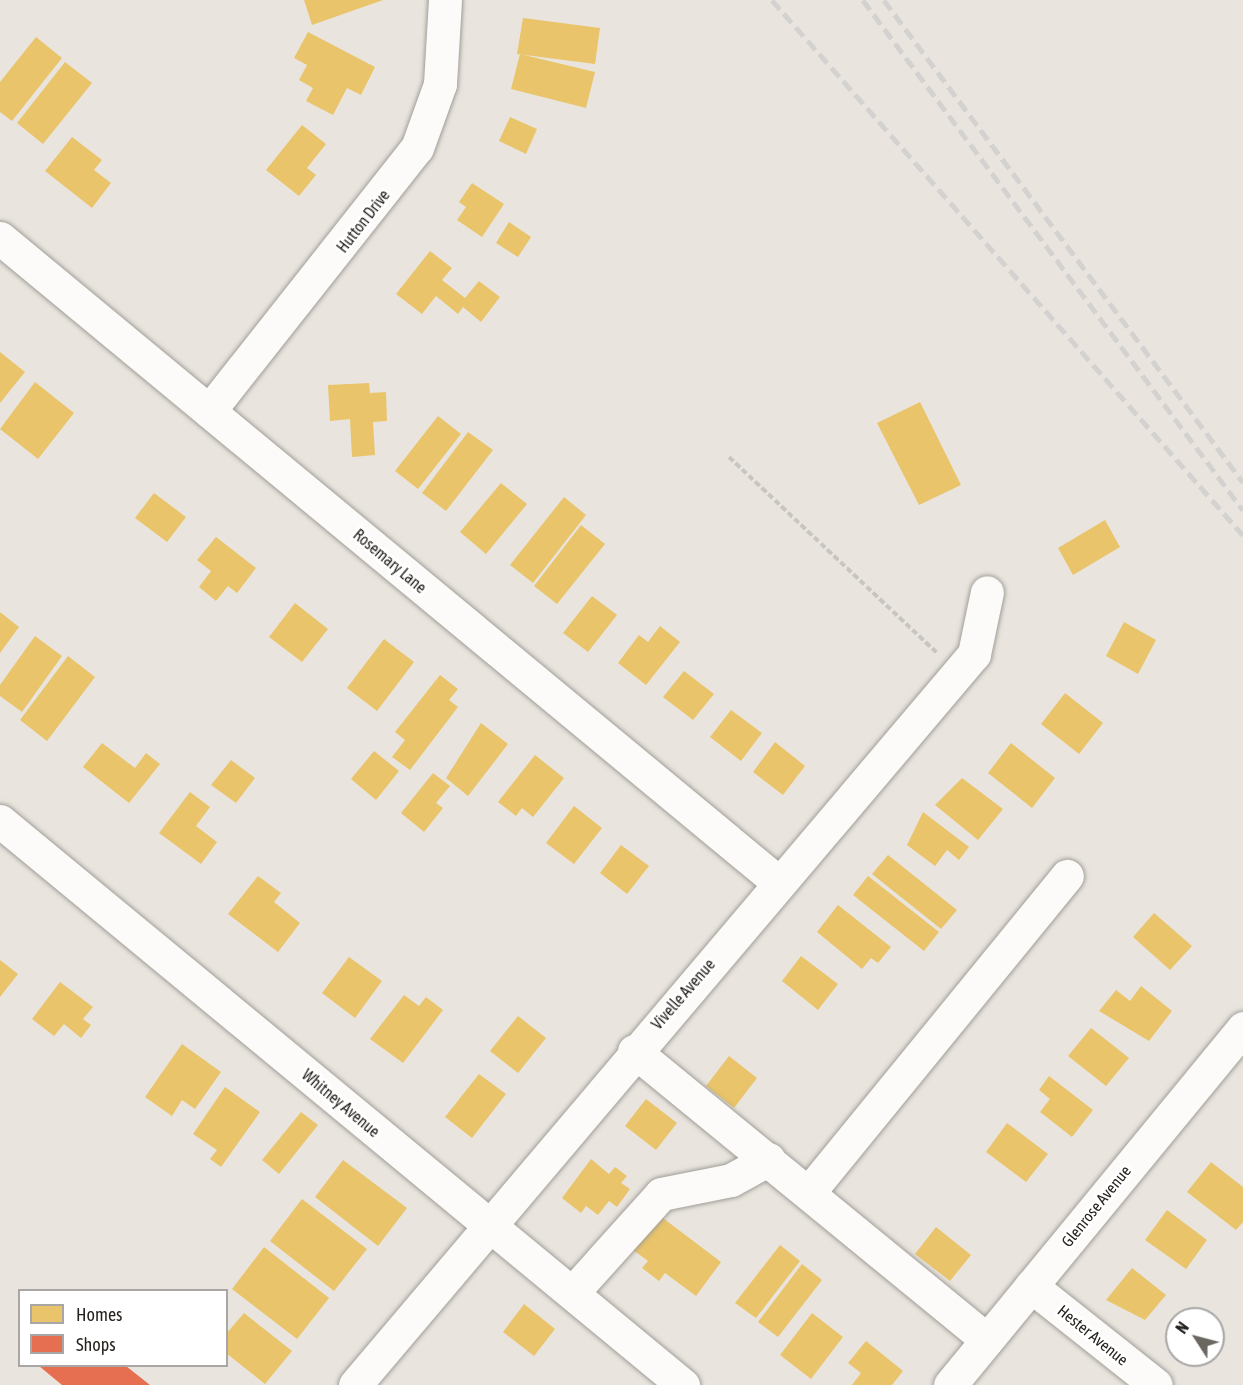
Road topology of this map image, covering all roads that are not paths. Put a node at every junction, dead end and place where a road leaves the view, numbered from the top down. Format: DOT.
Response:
graph roads {
  1 [pos="446,0"];
  2 [pos="0,238"];
  3 [pos="209,411"];
  4 [pos="987,592"];
  5 [pos="0,821"];
  6 [pos="1067,876"];
  7 [pos="779,884"];
  8 [pos="1243,1028"];
  9 [pos="634,1051"];
  10 [pos="769,1159"];
  11 [pos="810,1192"];
  12 [pos="490,1226"];
  13 [pos="1031,1286"];
  14 [pos="572,1293"];
  15 [pos="987,1340"];
  16 [pos="662,1379"];
  17 [pos="356,1385"];
  18 [pos="950,1385"];
  19 [pos="1156,1385"];
  1 -- 3 [label="street, Hutton Drive"];
  2 -- 3 [label="street, Rosemary Lane"];
  3 -- 7 [label="street, Rosemary Lane"];
  4 -- 7 [label="street, Vivelle Avenue"];
  5 -- 12 [label="street, Whitney Avenue"];
  6 -- 11 [label="street"];
  7 -- 9 [label="street, Vivelle Avenue"];
  8 -- 13 [label="street, Glenrose Avenue"];
  9 -- 10 [label="street"];
  9 -- 12 [label="street, Vivelle Avenue"];
  10 -- 11 [label="street"];
  10 -- 14 [label="street"];
  11 -- 15 [label="street"];
  12 -- 14 [label="street, Whitney Avenue"];
  12 -- 17 [label="street, Vivelle Avenue"];
  13 -- 15 [label="street, Glenrose Avenue"];
  13 -- 19 [label="street, Hester Avenue"];
  14 -- 16 [label="street, Whitney Avenue"];
  15 -- 18 [label="street, Glenrose Avenue"];
}
